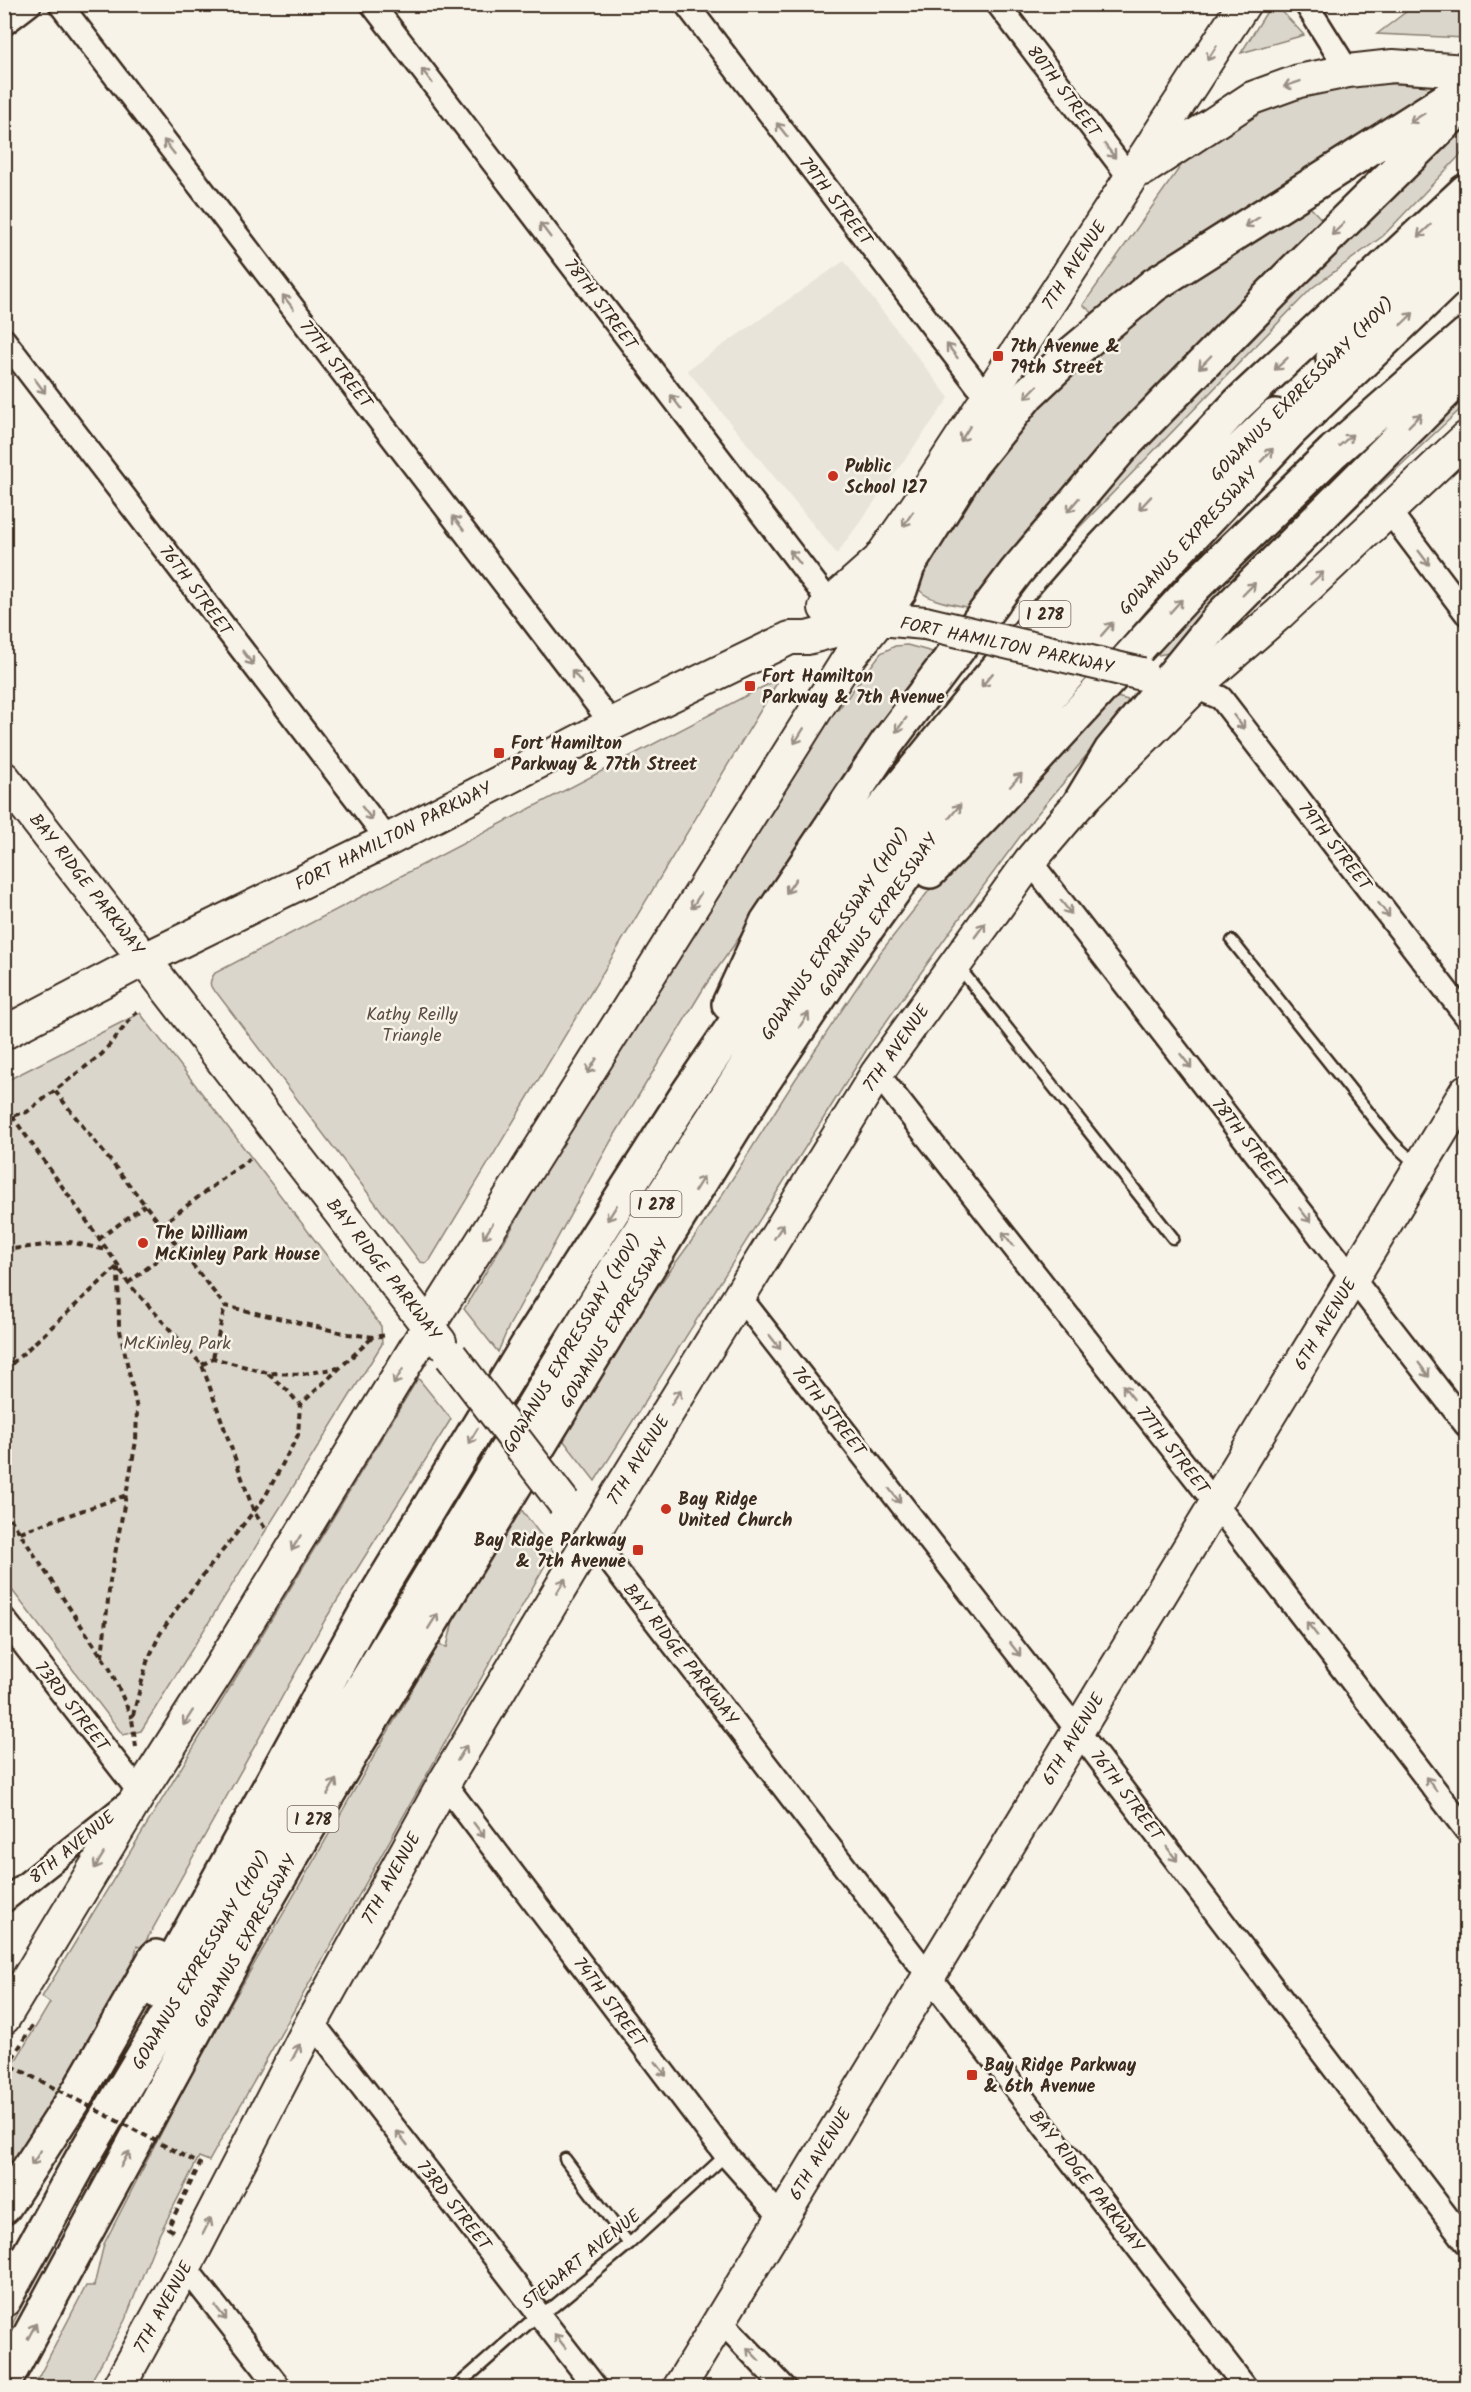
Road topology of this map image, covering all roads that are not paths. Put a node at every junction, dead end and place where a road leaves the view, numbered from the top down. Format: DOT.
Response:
graph roads {
  1 [pos="30,4"];
  2 [pos="60,4"];
  3 [pos="372,4"];
  4 [pos="686,4"];
  5 [pos="998,4"];
  6 [pos="1244,4"];
  7 [pos="1306,4"];
  8 [pos="4,24"];
  9 [pos="1348,71"];
  10 [pos="1467,71"];
  11 [pos="1467,87"];
  12 [pos="1467,102"];
  13 [pos="1130,178"];
  14 [pos="1467,191"];
  15 [pos="1467,227"];
  16 [pos="1467,262"];
  17 [pos="1467,335"];
  18 [pos="4,340"];
  19 [pos="1467,370"];
  20 [pos="987,398"];
  21 [pos="1467,438"];
  22 [pos="1389,511"];
  23 [pos="908,566"];
  24 [pos="830,603"];
  25 [pos="1467,613"];
  26 [pos="880,619"];
  27 [pos="794,636"];
  28 [pos="1169,681"];
  29 [pos="612,724"];
  30 [pos="4,778"];
  31 [pos="1081,801"];
  32 [pos="388,840"];
  33 [pos="1030,861"];
  34 [pos="1232,941"];
  35 [pos="145,959"];
  36 [pos="845,959"];
  37 [pos="956,964"];
  38 [pos="1467,1016"];
  39 [pos="4,1033"];
  40 [pos="877,1072"];
  41 [pos="1467,1091"];
  42 [pos="688,1093"];
  43 [pos="1420,1168"];
  44 [pos="1173,1238"];
  45 [pos="1353,1277"];
  46 [pos="739,1296"];
  47 [pos="428,1327"];
  48 [pos="1467,1425"];
  49 [pos="1215,1503"];
  50 [pos="591,1537"];
  51 [pos="370,1605"];
  52 [pos="4,1619"];
  53 [pos="1078,1731"];
  54 [pos="444,1784"];
  55 [pos="140,1793"];
  56 [pos="1467,1830"];
  57 [pos="4,1901"];
  58 [pos="928,1976"];
  59 [pos="5,2017"];
  60 [pos="312,2022"];
  61 [pos="726,2155"];
  62 [pos="565,2159"];
  63 [pos="4,2207"];
  64 [pos="781,2217"];
  65 [pos="1467,2242"];
  66 [pos="628,2244"];
  67 [pos="4,2256"];
  68 [pos="185,2267"];
  69 [pos="4,2300"];
  70 [pos="539,2314"];
  71 [pos="720,2320"];
  72 [pos="4,2383"];
  73 [pos="118,2388"];
  74 [pos="280,2388"];
  75 [pos="455,2388"];
  76 [pos="596,2388"];
  77 [pos="679,2388"];
  78 [pos="785,2388"];
  79 [pos="1246,2388"];
  1 -- 8 [label="street"];
  29 -- 2 [label="street, 77TH STREET, one-way"];
  24 -- 3 [label="street, 78TH STREET, one-way"];
  20 -- 4 [label="street, 79TH STREET, one-way"];
  5 -- 13 [label="street, 80TH STREET, one-way"];
  6 -- 13 [label="main road, 7TH AVENUE, one-way"];
  7 -- 9 [label="street"];
  9 -- 10 [label="main road"];
  9 -- 13 [label="main road, one-way"];
  11 -- 23 [label="highway, one-way"];
  12 -- 42 [label="highway, one-way"];
  13 -- 20 [label="main road, 7TH AVENUE"];
  14 -- 42 [label="highway, I 278, one-way"];
  15 -- 69 [label="highway, GOWANUS EXPRESSWAY (HOV) / I 278"];
  36 -- 16 [label="highway, GOWANUS EXPRESSWAY / I 278, one-way"];
  36 -- 17 [label="highway, one-way"];
  18 -- 32 [label="street, 76TH STREET, one-way"];
  28 -- 19 [label="highway, one-way"];
  20 -- 24 [label="main road, 7TH AVENUE, one-way"];
  21 -- 22 [label="main road"];
  22 -- 25 [label="street, one-way"];
  28 -- 22 [label="main road, one-way"];
  23 -- 24 [label="highway"];
  23 -- 26 [label="highway"];
  24 -- 27 [label="main road, 7TH AVENUE"];
  26 -- 27 [label="main road, FORT HAMILTON PARKWAY"];
  26 -- 28 [label="main road, FORT HAMILTON PARKWAY, bridge"];
  26 -- 47 [label="main road, one-way"];
  27 -- 29 [label="main road, FORT HAMILTON PARKWAY"];
  28 -- 31 [label="highway"];
  28 -- 38 [label="street, 79TH STREET, one-way"];
  29 -- 32 [label="main road, FORT HAMILTON PARKWAY"];
  30 -- 35 [label="main road, BAY RIDGE PARKWAY"];
  31 -- 33 [label="main road, 7TH AVENUE"];
  32 -- 35 [label="main road, FORT HAMILTON PARKWAY"];
  37 -- 33 [label="main road, 7TH AVENUE, one-way"];
  33 -- 45 [label="street, 78TH STREET, one-way"];
  34 -- 43 [label="lane"];
  35 -- 39 [label="main road, FORT HAMILTON PARKWAY"];
  35 -- 47 [label="main road, BAY RIDGE PARKWAY"];
  72 -- 36 [label="highway, GOWANUS EXPRESSWAY / I 278, one-way"];
  37 -- 40 [label="main road, 7TH AVENUE"];
  37 -- 44 [label="lane"];
  46 -- 40 [label="main road, 7TH AVENUE, one-way"];
  49 -- 40 [label="street, 77TH STREET, one-way"];
  41 -- 43 [label="main road, 6TH AVENUE"];
  42 -- 51 [label="highway, I 278, one-way"];
  43 -- 45 [label="main road, 6TH AVENUE"];
  45 -- 48 [label="street, 78TH STREET, one-way"];
  45 -- 49 [label="main road, 6TH AVENUE"];
  50 -- 46 [label="main road, 7TH AVENUE, one-way"];
  46 -- 53 [label="street, 76TH STREET, one-way"];
  47 -- 50 [label="main road, BAY RIDGE PARKWAY, bridge"];
  47 -- 55 [label="main road, one-way"];
  49 -- 53 [label="main road, 6TH AVENUE"];
  56 -- 49 [label="street, 77TH STREET, one-way"];
  54 -- 50 [label="main road, 7TH AVENUE, one-way"];
  50 -- 58 [label="street, BAY RIDGE PARKWAY"];
  51 -- 63 [label="highway, one-way"];
  51 -- 67 [label="highway, I 278"];
  52 -- 55 [label="street, 73RD STREET"];
  53 -- 58 [label="main road, 6TH AVENUE"];
  53 -- 65 [label="street, 76TH STREET, one-way"];
  54 -- 60 [label="main road, 7TH AVENUE"];
  54 -- 61 [label="street, 74TH STREET, one-way"];
  55 -- 57 [label="street, 8TH AVENUE"];
  55 -- 59 [label="main road, one-way"];
  58 -- 64 [label="main road, 6TH AVENUE"];
  58 -- 79 [label="street, BAY RIDGE PARKWAY"];
  68 -- 60 [label="main road, 7TH AVENUE, one-way"];
  70 -- 60 [label="street, 73RD STREET, one-way"];
  61 -- 64 [label="street, 74TH STREET"];
  61 -- 66 [label="lane, STEWART AVENUE"];
  62 -- 66 [label="lane"];
  64 -- 71 [label="main road, 6TH AVENUE"];
  66 -- 70 [label="lane, STEWART AVENUE"];
  68 -- 73 [label="main road, 7TH AVENUE"];
  68 -- 74 [label="street, one-way"];
  70 -- 75 [label="lane, STEWART AVENUE"];
  76 -- 70 [label="street, 73RD STREET, one-way"];
  71 -- 77 [label="main road, 6TH AVENUE"];
  78 -- 71 [label="street, one-way"];
}
